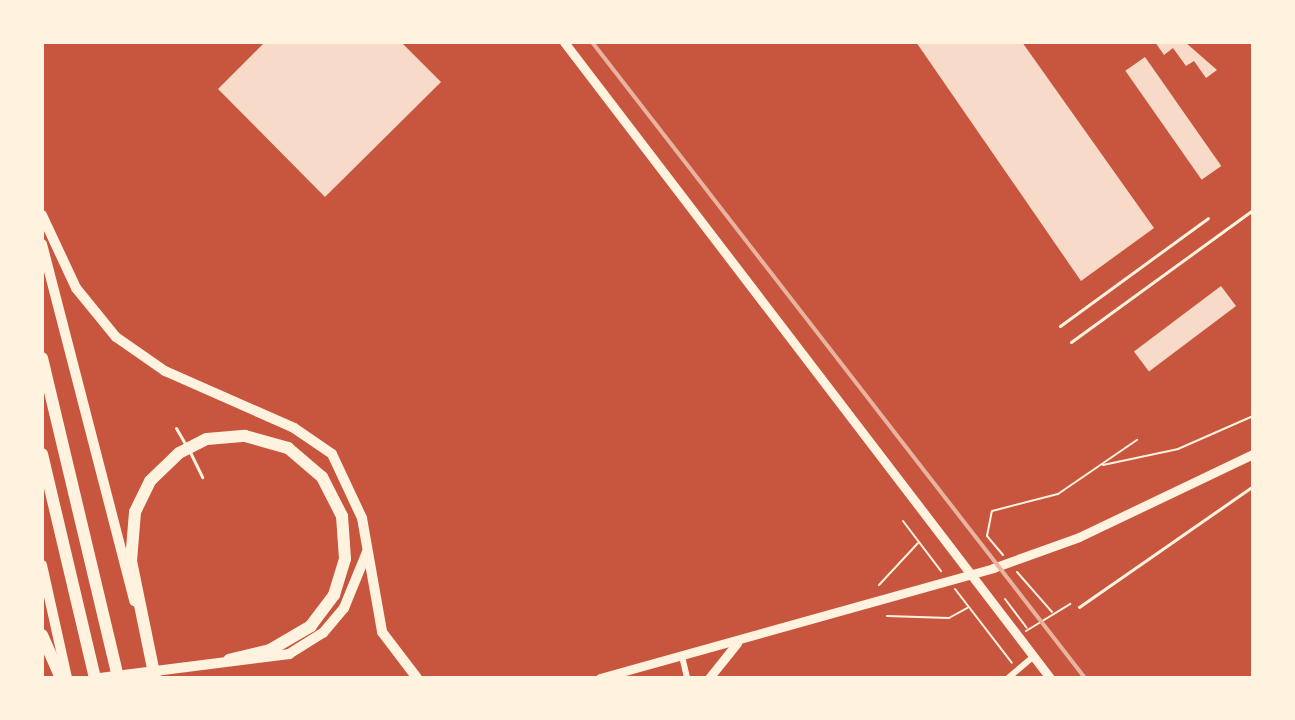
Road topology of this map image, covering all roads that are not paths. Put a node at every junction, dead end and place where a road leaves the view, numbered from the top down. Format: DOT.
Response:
graph roads {
  1 [pos="564,42"];
  2 [pos="1253,210"];
  3 [pos="42,215"];
  4 [pos="1208,218"];
  5 [pos="42,244"];
  6 [pos="1060,326"];
  7 [pos="1071,342"];
  8 [pos="42,358"];
  9 [pos="176,428"];
  10 [pos="188,448"];
  11 [pos="42,454"];
  12 [pos="1253,454"];
  13 [pos="202,477"];
  14 [pos="1253,486"];
  15 [pos="367,550"];
  16 [pos="42,565"];
  17 [pos="1079,607"];
  18 [pos="42,635"];
  19 [pos="746,637"];
  20 [pos="147,645"];
  21 [pos="682,656"];
  22 [pos="1032,658"];
  23 [pos="229,660"];
  24 [pos="61,678"];
  25 [pos="67,678"];
  26 [pos="98,678"];
  27 [pos="118,678"];
  28 [pos="155,678"];
  29 [pos="417,678"];
  30 [pos="602,678"];
  31 [pos="609,678"];
  32 [pos="687,678"];
  33 [pos="709,678"];
  34 [pos="1008,678"];
  35 [pos="1050,678"];
  1 -- 22 [label="main road"];
  2 -- 7 [label="lane"];
  3 -- 15 [label="main road"];
  4 -- 6 [label="lane"];
  5 -- 20 [label="main road"];
  8 -- 27 [label="highway"];
  9 -- 10 [label="lane"];
  10 -- 13 [label="lane"];
  10 -- 20 [label="highway"];
  10 -- 23 [label="highway"];
  11 -- 26 [label="highway"];
  12 -- 19 [label="main road"];
  14 -- 17 [label="lane"];
  15 -- 23 [label="main road"];
  15 -- 29 [label="main road"];
  16 -- 25 [label="main road"];
  18 -- 24 [label="highway"];
  19 -- 21 [label="main road"];
  19 -- 33 [label="main road"];
  20 -- 28 [label="highway"];
  21 -- 30 [label="main road"];
  21 -- 32 [label="street"];
  22 -- 34 [label="street"];
  22 -- 35 [label="main road"];
  23 -- 26 [label="main road"];
  30 -- 31 [label="main road"];
}
